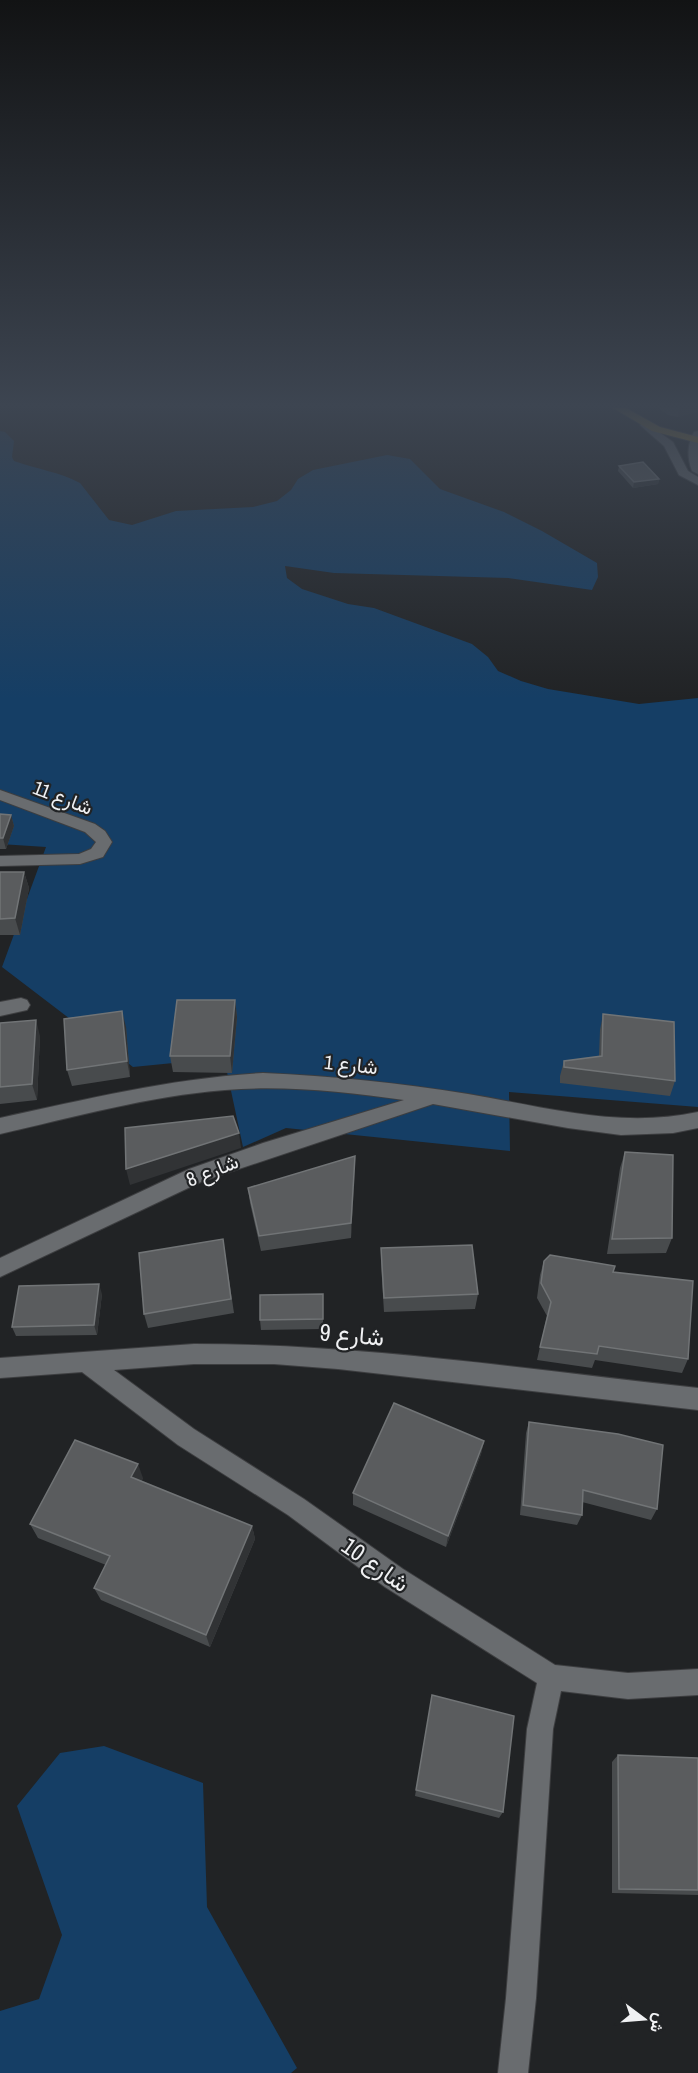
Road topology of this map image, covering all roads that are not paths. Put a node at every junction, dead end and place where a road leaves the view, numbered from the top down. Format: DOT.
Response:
graph roads {
  1 [pos="0,795"];
  2 [pos="0,861"];
  3 [pos="21,1005"];
  4 [pos="0,1008"];
  5 [pos="433,1096"];
  6 [pos="698,1120"];
  7 [pos="0,1126"];
  8 [pos="0,1268"];
  9 [pos="84,1361"];
  10 [pos="0,1368"];
  11 [pos="698,1399"];
  12 [pos="551,1677"];
  13 [pos="698,1683"];
  14 [pos="513,2073"];
  1 -- 2 [label="street, شارع 11"];
  3 -- 4 [label="street"];
  5 -- 6 [label="street, شارع 1"];
  5 -- 7 [label="street, شارع 1"];
  5 -- 8 [label="street, شارع 8"];
  9 -- 10 [label="street, شارع 9"];
  9 -- 11 [label="street, شارع 9"];
  9 -- 12 [label="street, شارع 10"];
  12 -- 13 [label="street, شارع 10"];
  12 -- 14 [label="street"];
}
